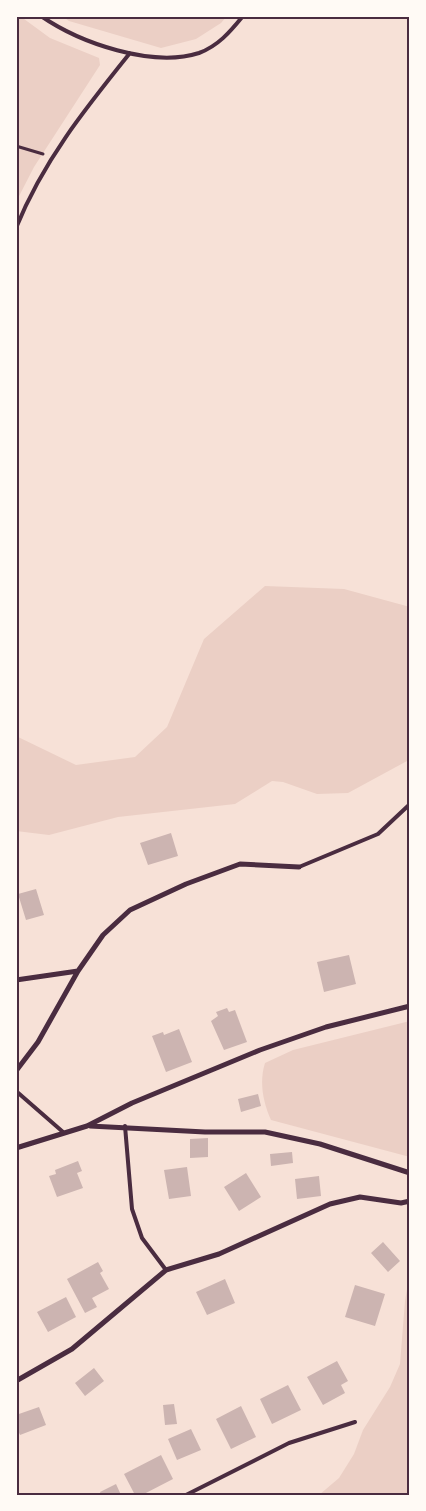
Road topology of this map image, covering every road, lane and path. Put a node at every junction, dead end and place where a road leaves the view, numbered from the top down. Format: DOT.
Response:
graph roads {
  1 [pos="41,16"];
  2 [pos="243,16"];
  3 [pos="130,53"];
  4 [pos="16,146"];
  5 [pos="50,157"];
  6 [pos="16,228"];
  7 [pos="410,804"];
  8 [pos="299,867"];
  9 [pos="78,971"];
  10 [pos="16,980"];
  11 [pos="410,1006"];
  12 [pos="16,1071"];
  13 [pos="16,1091"];
  14 [pos="87,1126"];
  15 [pos="125,1126"];
  16 [pos="63,1132"];
  17 [pos="16,1148"];
  18 [pos="410,1173"];
  19 [pos="410,1201"];
  20 [pos="166,1270"];
  21 [pos="16,1381"];
  22 [pos="355,1422"];
  23 [pos="186,1495"];
  1 -- 3 [label="lane"];
  2 -- 3 [label="lane"];
  3 -- 5 [label="lane"];
  4 -- 5 [label="path"];
  5 -- 6 [label="lane"];
  7 -- 8 [label="lane"];
  8 -- 9 [label="street"];
  9 -- 10 [label="street"];
  9 -- 12 [label="street"];
  11 -- 14 [label="street"];
  13 -- 16 [label="lane"];
  14 -- 15 [label="street"];
  14 -- 16 [label="street"];
  15 -- 18 [label="street"];
  15 -- 20 [label="lane"];
  16 -- 17 [label="street"];
  19 -- 20 [label="street"];
  20 -- 21 [label="street"];
  22 -- 23 [label="lane"];
}
